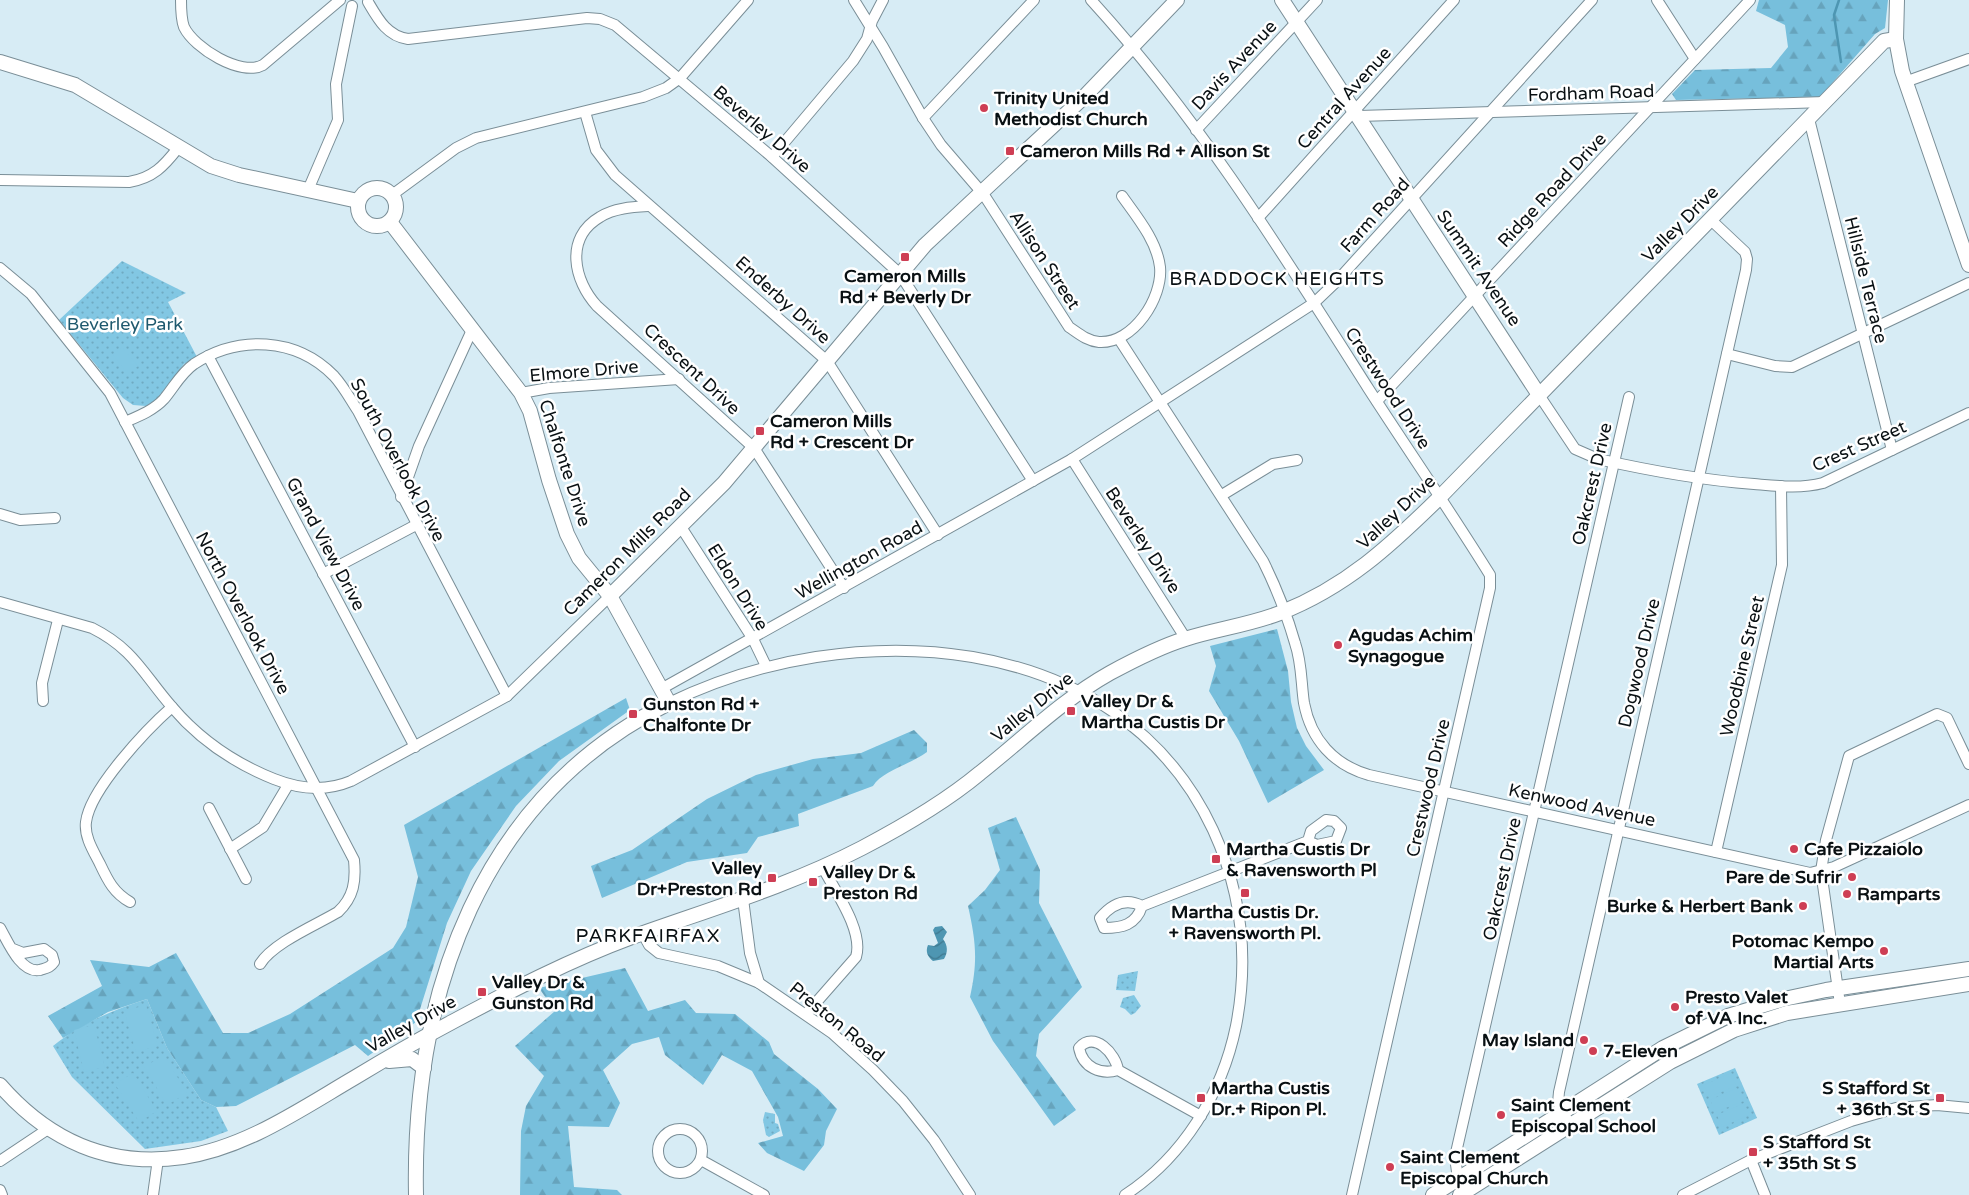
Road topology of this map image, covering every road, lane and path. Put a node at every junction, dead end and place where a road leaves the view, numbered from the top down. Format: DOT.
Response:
graph roads {
  1 [pos="181,0"];
  2 [pos="341,0"];
  3 [pos="748,0"];
  4 [pos="854,0"];
  5 [pos="883,0"];
  6 [pos="1034,0"];
  7 [pos="1091,0"];
  8 [pos="1177,0"];
  9 [pos="1282,0"];
  10 [pos="1317,0"];
  11 [pos="1454,0"];
  12 [pos="1592,0"];
  13 [pos="1657,0"];
  14 [pos="1750,0"];
  15 [pos="1897,0"];
  16 [pos="369,1"];
  17 [pos="352,6"];
  18 [pos="1297,22"];
  19 [pos="871,26"];
  20 [pos="1896,39"];
  21 [pos="1134,47"];
  22 [pos="1969,59"];
  23 [pos="1695,60"];
  24 [pos="0,62"];
  25 [pos="680,78"];
  26 [pos="1905,82"];
  27 [pos="1825,102"];
  28 [pos="1652,107"];
  29 [pos="585,112"];
  30 [pos="1489,112"];
  31 [pos="1357,113"];
  32 [pos="923,118"];
  33 [pos="1809,119"];
  34 [pos="1196,130"];
  35 [pos="178,148"];
  36 [pos="772,157"];
  37 [pos="0,180"];
  38 [pos="308,190"];
  39 [pos="982,192"];
  40 [pos="392,195"];
  41 [pos="1122,196"];
  42 [pos="1411,199"];
  43 [pos="358,201"];
  44 [pos="648,206"];
  45 [pos="1258,218"];
  46 [pos="1711,220"];
  47 [pos="390,222"];
  48 [pos="1969,265"];
  49 [pos="0,268"];
  50 [pos="900,274"];
  51 [pos="1969,283"];
  52 [pos="1476,297"];
  53 [pos="1314,303"];
  54 [pos="472,330"];
  55 [pos="1863,334"];
  56 [pos="1119,339"];
  57 [pos="1727,354"];
  58 [pos="208,356"];
  59 [pos="827,361"];
  60 [pos="679,379"];
  61 [pos="521,393"];
  62 [pos="1539,395"];
  63 [pos="1629,397"];
  64 [pos="1377,401"];
  65 [pos="1161,402"];
  66 [pos="1969,413"];
  67 [pos="125,422"];
  68 [pos="754,448"];
  69 [pos="1892,450"];
  70 [pos="1072,460"];
  71 [pos="1297,460"];
  72 [pos="1614,462"];
  73 [pos="1698,480"];
  74 [pos="1033,481"];
  75 [pos="1781,486"];
  76 [pos="1222,495"];
  77 [pos="401,497"];
  78 [pos="1439,498"];
  79 [pos="0,514"];
  80 [pos="55,518"];
  81 [pos="416,525"];
  82 [pos="681,527"];
  83 [pos="938,535"];
  84 [pos="324,574"];
  85 [pos="844,588"];
  86 [pos="610,596"];
  87 [pos="0,602"];
  88 [pos="1284,612"];
  89 [pos="58,620"];
  90 [pos="753,639"];
  91 [pos="1186,639"];
  92 [pos="766,666"];
  93 [pos="661,689"];
  94 [pos="1080,690"];
  95 [pos="506,696"];
  96 [pos="43,701"];
  97 [pos="669,703"];
  98 [pos="172,707"];
  99 [pos="415,747"];
  100 [pos="1969,764"];
  101 [pos="288,784"];
  102 [pos="317,788"];
  103 [pos="1444,791"];
  104 [pos="1969,804"];
  105 [pos="209,808"];
  106 [pos="1533,812"];
  107 [pos="1619,830"];
  108 [pos="1308,840"];
  109 [pos="230,849"];
  110 [pos="1716,852"];
  111 [pos="823,868"];
  112 [pos="1230,871"];
  113 [pos="1821,871"];
  114 [pos="246,879"];
  115 [pos="743,899"];
  116 [pos="130,902"];
  117 [pos="1142,906"];
  118 [pos="0,928"];
  119 [pos="643,934"];
  120 [pos="13,950"];
  121 [pos="260,964"];
  122 [pos="1969,969"];
  123 [pos="759,983"];
  124 [pos="1969,984"];
  125 [pos="1838,988"];
  126 [pos="439,996"];
  127 [pos="1840,1004"];
  128 [pos="474,1010"];
  129 [pos="806,1014"];
  130 [pos="429,1034"];
  131 [pos="378,1064"];
  132 [pos="424,1068"];
  133 [pos="1118,1070"];
  134 [pos="0,1085"];
  135 [pos="1969,1108"];
  136 [pos="1562,1112"];
  137 [pos="1201,1116"];
  138 [pos="1570,1125"];
  139 [pos="48,1129"];
  140 [pos="158,1159"];
  141 [pos="701,1160"];
  142 [pos="1751,1160"];
  143 [pos="0,1161"];
  144 [pos="1458,1179"];
  145 [pos="0,1190"];
  146 [pos="1463,1193"];
  147 [pos="2,1195"];
  148 [pos="154,1195"];
  149 [pos="416,1195"];
  150 [pos="764,1195"];
  151 [pos="970,1195"];
  152 [pos="1125,1195"];
  153 [pos="1352,1195"];
  154 [pos="1432,1195"];
  155 [pos="1683,1195"];
  156 [pos="1765,1195"];
  1 -- 2 [label="street"];
  2 -- 17 [label="street"];
  3 -- 25 [label="street"];
  4 -- 19 [label="street, Allison Street"];
  5 -- 19 [label="street"];
  6 -- 32 [label="street"];
  7 -- 21 [label="street, Crestwood Drive"];
  8 -- 21 [label="street, Cameron Mills Road"];
  9 -- 18 [label="street, Summit Avenue"];
  10 -- 18 [label="street, Davis Avenue"];
  11 -- 31 [label="street, Central Avenue"];
  12 -- 30 [label="street, Farm Road"];
  13 -- 23 [label="street"];
  14 -- 23 [label="street, Ridge Road Drive"];
  15 -- 20 [label="street"];
  16 -- 17 [label="street"];
  16 -- 25 [label="street, Beverley Drive"];
  17 -- 38 [label="street"];
  18 -- 31 [label="street, Summit Avenue"];
  18 -- 34 [label="street, Davis Avenue"];
  19 -- 32 [label="street, Allison Street"];
  19 -- 36 [label="street"];
  20 -- 26 [label="street"];
  20 -- 27 [label="street, Valley Drive"];
  21 -- 34 [label="street, Crestwood Drive"];
  21 -- 39 [label="street, Cameron Mills Road"];
  22 -- 26 [label="street"];
  23 -- 28 [label="street, Ridge Road Drive"];
  24 -- 35 [label="street"];
  25 -- 29 [label="street"];
  25 -- 36 [label="street, Beverley Drive"];
  26 -- 48 [label="street"];
  27 -- 28 [label="street, Fordham Road"];
  27 -- 33 [label="street, Valley Drive"];
  28 -- 30 [label="street, Fordham Road"];
  28 -- 52 [label="street, Ridge Road Drive"];
  29 -- 40 [label="street"];
  29 -- 44 [label="street, Enderby Drive"];
  30 -- 31 [label="street, Fordham Road"];
  30 -- 42 [label="street, Farm Road"];
  31 -- 42 [label="street, Summit Avenue"];
  31 -- 45 [label="street, Central Avenue"];
  32 -- 39 [label="street, Allison Street"];
  33 -- 46 [label="street, Valley Drive"];
  33 -- 55 [label="street, Hillside Terrace"];
  34 -- 45 [label="street, Crestwood Drive"];
  35 -- 37 [label="street"];
  35 -- 38 [label="street"];
  36 -- 50 [label="street, Beverley Drive"];
  38 -- 43 [label="street"];
  39 -- 50 [label="street, Cameron Mills Road"];
  39 -- 56 [label="street, Allison Street"];
  40 -- 43 [label="street"];
  40 -- 47 [label="street"];
  41 -- 56 [label="street"];
  42 -- 52 [label="street, Summit Avenue"];
  42 -- 53 [label="street, Farm Road"];
  43 -- 47 [label="street"];
  44 -- 59 [label="street, Enderby Drive"];
  44 -- 60 [label="street, Crescent Drive"];
  45 -- 53 [label="street, Crestwood Drive"];
  46 -- 57 [label="street, Dogwood Drive"];
  46 -- 62 [label="street, Valley Drive"];
  47 -- 54 [label="street, Chalfonte Drive"];
  49 -- 67 [label="street, North Overlook Drive"];
  50 -- 59 [label="street, Cameron Mills Road"];
  50 -- 74 [label="street, Beverley Drive"];
  51 -- 55 [label="street"];
  52 -- 62 [label="street, Summit Avenue"];
  52 -- 64 [label="street, Ridge Road Drive"];
  53 -- 64 [label="street, Crestwood Drive"];
  53 -- 65 [label="street, Farm Road"];
  54 -- 61 [label="street, Chalfonte Drive"];
  54 -- 77 [label="street"];
  55 -- 57 [label="street"];
  55 -- 69 [label="street, Hillside Terrace"];
  56 -- 65 [label="street"];
  57 -- 73 [label="street, Dogwood Drive"];
  58 -- 67 [label="street, South Overlook Drive"];
  58 -- 77 [label="street, South Overlook Drive"];
  58 -- 84 [label="street, Grand View Drive"];
  59 -- 68 [label="street, Cameron Mills Road"];
  59 -- 83 [label="street, Enderby Drive"];
  60 -- 61 [label="street, Elmore Drive"];
  60 -- 68 [label="street, Crescent Drive"];
  61 -- 86 [label="street, Chalfonte Drive"];
  62 -- 72 [label="street, Summit Avenue"];
  62 -- 78 [label="street, Valley Drive"];
  63 -- 72 [label="street, Oakcrest Drive"];
  64 -- 78 [label="street, Crestwood Drive"];
  65 -- 70 [label="street, Farm Road"];
  65 -- 76 [label="street"];
  66 -- 69 [label="street, Crest Street"];
  67 -- 102 [label="street, North Overlook Drive"];
  68 -- 82 [label="street, Cameron Mills Road"];
  68 -- 85 [label="street, Crescent Drive"];
  69 -- 75 [label="street, Crest Street"];
  70 -- 74 [label="street, Wellington Road"];
  70 -- 91 [label="street, Beverley Drive"];
  71 -- 76 [label="street"];
  72 -- 73 [label="street, Summit Avenue"];
  72 -- 106 [label="street, Oakcrest Drive"];
  73 -- 75 [label="street, Crest Street"];
  73 -- 107 [label="street, Dogwood Drive"];
  74 -- 83 [label="street, Wellington Road"];
  75 -- 110 [label="street, Woodbine Street"];
  76 -- 88 [label="street"];
  77 -- 81 [label="street, South Overlook Drive"];
  78 -- 88 [label="street, Valley Drive"];
  78 -- 103 [label="street, Crestwood Drive"];
  79 -- 80 [label="street"];
  81 -- 84 [label="street"];
  81 -- 95 [label="street, South Overlook Drive"];
  82 -- 86 [label="street, Cameron Mills Road"];
  82 -- 90 [label="street, Eldon Drive"];
  83 -- 85 [label="street, Wellington Road"];
  84 -- 99 [label="street, Grand View Drive"];
  85 -- 90 [label="street, Wellington Road"];
  86 -- 93 [label="street, Chalfonte Drive"];
  86 -- 95 [label="street, Cameron Mills Road"];
  87 -- 89 [label="street, Cameron Mills Road"];
  88 -- 91 [label="street, Valley Drive"];
  88 -- 103 [label="street, Kenwood Avenue"];
  89 -- 96 [label="street"];
  89 -- 98 [label="street, Cameron Mills Road"];
  90 -- 92 [label="street, Eldon Drive"];
  90 -- 93 [label="street, Wellington Road"];
  91 -- 94 [label="street, Valley Drive"];
  92 -- 94 [label="street"];
  92 -- 97 [label="street"];
  93 -- 97 [label="street, Chalfonte Drive"];
  94 -- 111 [label="street, Valley Drive"];
  94 -- 112 [label="street"];
  95 -- 99 [label="street, Cameron Mills Road"];
  97 -- 126 [label="street"];
  98 -- 101 [label="street, Cameron Mills Road"];
  98 -- 116 [label="street"];
  99 -- 102 [label="street, Cameron Mills Road"];
  100 -- 113 [label="street"];
  101 -- 102 [label="street, Cameron Mills Road"];
  101 -- 109 [label="street"];
  102 -- 121 [label="street, North Overlook Drive"];
  103 -- 106 [label="street, Kenwood Avenue"];
  103 -- 153 [label="street, Crestwood Drive"];
  104 -- 113 [label="street, Kenwood Avenue"];
  105 -- 109 [label="street"];
  106 -- 107 [label="street, Kenwood Avenue"];
  106 -- 144 [label="street, Oakcrest Drive"];
  107 -- 110 [label="street, Kenwood Avenue"];
  107 -- 136 [label="street, Dogwood Drive"];
  108 -- 112 [label="street"];
  109 -- 114 [label="street"];
  110 -- 113 [label="street, Kenwood Avenue"];
  111 -- 115 [label="street, Valley Drive"];
  111 -- 129 [label="street"];
  112 -- 117 [label="street"];
  112 -- 137 [label="street"];
  113 -- 125 [label="street"];
  115 -- 119 [label="street, Valley Drive"];
  115 -- 123 [label="street"];
  118 -- 120 [label="street"];
  119 -- 123 [label="street, Preston Road"];
  119 -- 128 [label="street, Valley Drive"];
  122 -- 125 [label="street"];
  123 -- 129 [label="street, Preston Road"];
  124 -- 127 [label="street"];
  125 -- 127 [label="street"];
  125 -- 136 [label="street"];
  126 -- 128 [label="street"];
  126 -- 130 [label="street"];
  127 -- 138 [label="street"];
  128 -- 130 [label="street, Valley Drive"];
  129 -- 151 [label="street, Preston Road"];
  130 -- 131 [label="street, Valley Drive"];
  130 -- 132 [label="street"];
  131 -- 132 [label="street"];
  131 -- 140 [label="street, Valley Drive"];
  132 -- 149 [label="street"];
  133 -- 137 [label="street"];
  134 -- 139 [label="street, Valley Drive"];
  135 -- 142 [label="street"];
  136 -- 138 [label="street, Dogwood Drive"];
  136 -- 144 [label="street"];
  137 -- 152 [label="street"];
  138 -- 146 [label="street"];
  139 -- 140 [label="street, Valley Drive"];
  139 -- 143 [label="street"];
  140 -- 148 [label="street"];
  141 -- 141 [label="street"];
  141 -- 150 [label="street"];
  142 -- 155 [label="street"];
  142 -- 156 [label="street"];
  144 -- 146 [label="street, Oakcrest Drive"];
  144 -- 154 [label="street"];
  145 -- 147 [label="street"];
}
